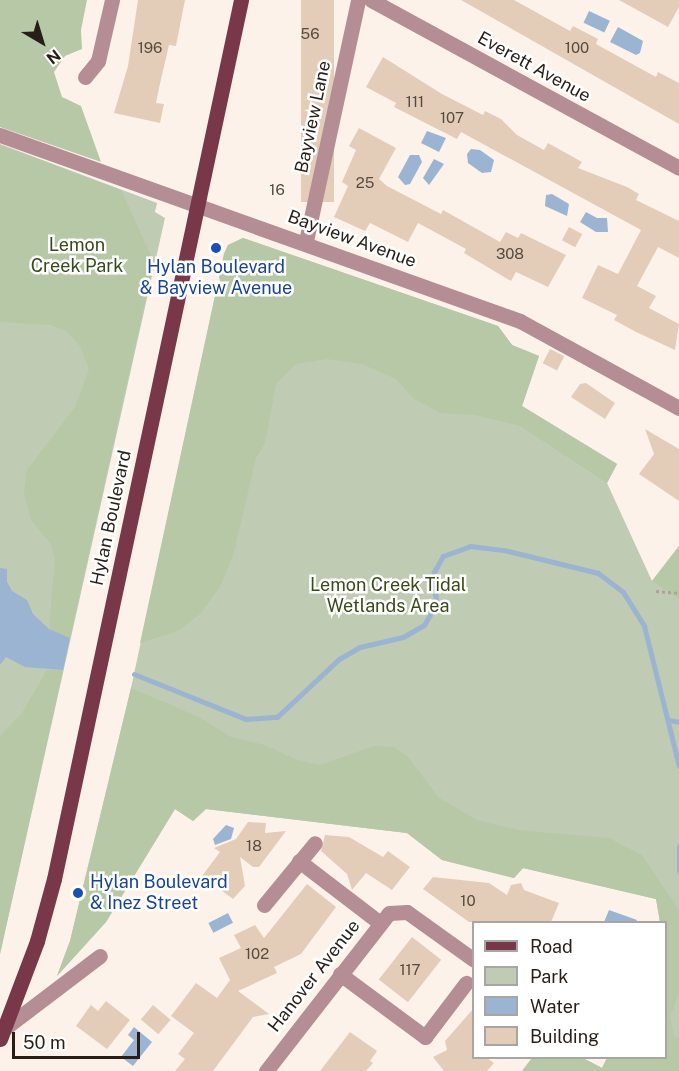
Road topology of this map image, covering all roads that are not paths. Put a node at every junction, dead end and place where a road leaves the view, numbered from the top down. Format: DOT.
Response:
graph roads {
  1 [pos="112,0"];
  2 [pos="242,0"];
  3 [pos="358,0"];
  4 [pos="371,0"];
  5 [pos="85,77"];
  6 [pos="0,135"];
  7 [pos="679,168"];
  8 [pos="199,205"];
  9 [pos="306,241"];
  10 [pos="679,408"];
  11 [pos="315,843"];
  12 [pos="299,861"];
  13 [pos="264,905"];
  14 [pos="380,923"];
  15 [pos="100,956"];
  16 [pos="472,959"];
  17 [pos="340,974"];
  18 [pos="466,983"];
  19 [pos="2,1034"];
  20 [pos="266,1071"];
  1 -- 5 [label="street"];
  2 -- 8 [label="main road, Hylan Boulevard"];
  3 -- 9 [label="street, Bayview Lane"];
  4 -- 7 [label="street, Everett Avenue"];
  6 -- 8 [label="street, Bayview Avenue"];
  8 -- 9 [label="street, Bayview Avenue"];
  8 -- 19 [label="main road, Hylan Boulevard"];
  9 -- 10 [label="street, Bayview Avenue"];
  11 -- 12 [label="street"];
  12 -- 13 [label="street"];
  12 -- 14 [label="street"];
  14 -- 16 [label="street, Hanover Avenue"];
  14 -- 17 [label="street, Hanover Avenue"];
  15 -- 19 [label="street"];
  17 -- 18 [label="street"];
  17 -- 20 [label="street, Hanover Avenue"];
}
